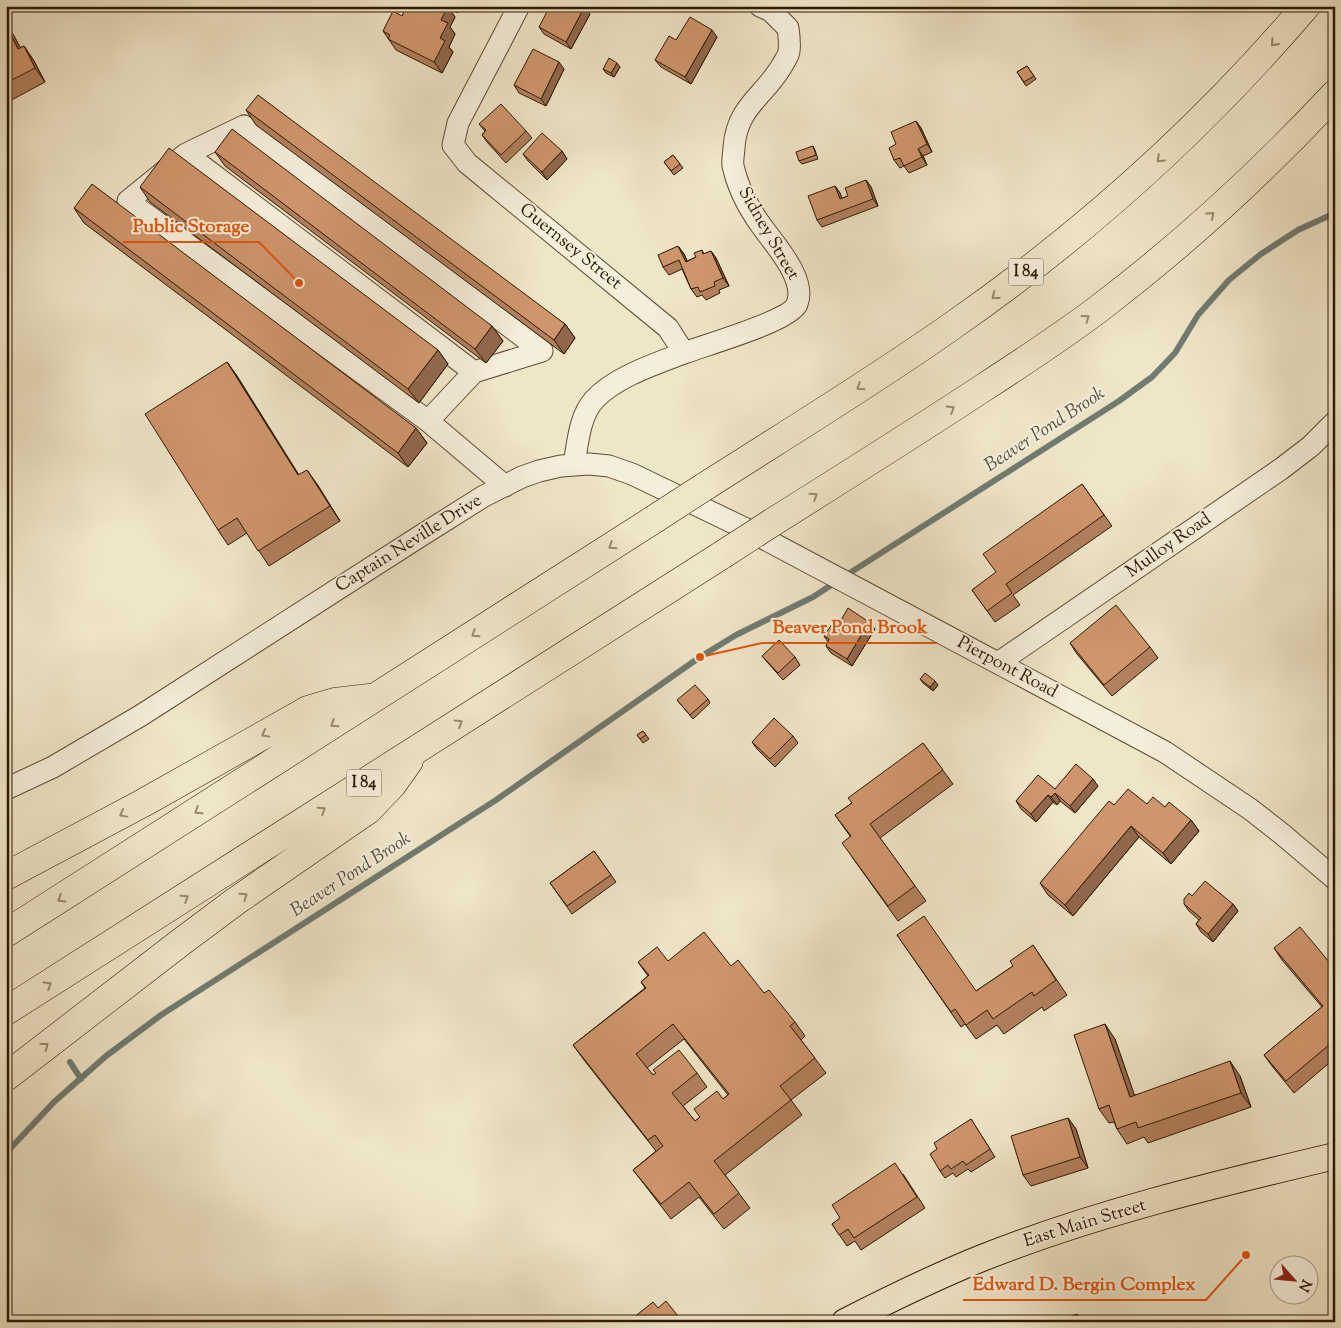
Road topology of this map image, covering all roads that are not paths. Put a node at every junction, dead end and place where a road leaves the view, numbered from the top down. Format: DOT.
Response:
graph roads {
  1 [pos="519,6"];
  2 [pos="760,6"];
  3 [pos="1306,6"];
  4 [pos="1335,94"];
  5 [pos="186,154"];
  6 [pos="684,353"];
  7 [pos="474,372"];
  8 [pos="428,421"];
  9 [pos="1335,422"];
  10 [pos="574,464"];
  11 [pos="505,486"];
  12 [pos="998,663"];
  13 [pos="376,697"];
  14 [pos="415,750"];
  15 [pos="6,789"];
  16 [pos="6,876"];
  17 [pos="1335,879"];
  18 [pos="6,933"];
  19 [pos="6,1011"];
  20 [pos="6,1077"];
  21 [pos="1335,1156"];
  22 [pos="845,1322"];
  1 -- 6 [label="street, Guernsey Street"];
  2 -- 6 [label="street, Sidney Street"];
  3 -- 13 [label="highway, I 84, one-way, bridge"];
  14 -- 4 [label="highway, I 84, one-way, bridge"];
  5 -- 7 [label="street"];
  5 -- 7 [label="street"];
  5 -- 8 [label="street"];
  6 -- 10 [label="street"];
  7 -- 8 [label="street"];
  8 -- 11 [label="street"];
  9 -- 12 [label="street, Mulloy Road"];
  10 -- 11 [label="street, Captain Neville Drive"];
  10 -- 12 [label="street, Pierpont Road"];
  11 -- 15 [label="street, Captain Neville Drive"];
  12 -- 17 [label="street, Pierpont Road"];
  13 -- 16 [label="highway, one-way"];
  13 -- 18 [label="highway, I 84, one-way"];
  19 -- 14 [label="highway, I 84, one-way"];
  20 -- 14 [label="highway, one-way"];
  21 -- 22 [label="main road, East Main Street"];
}
